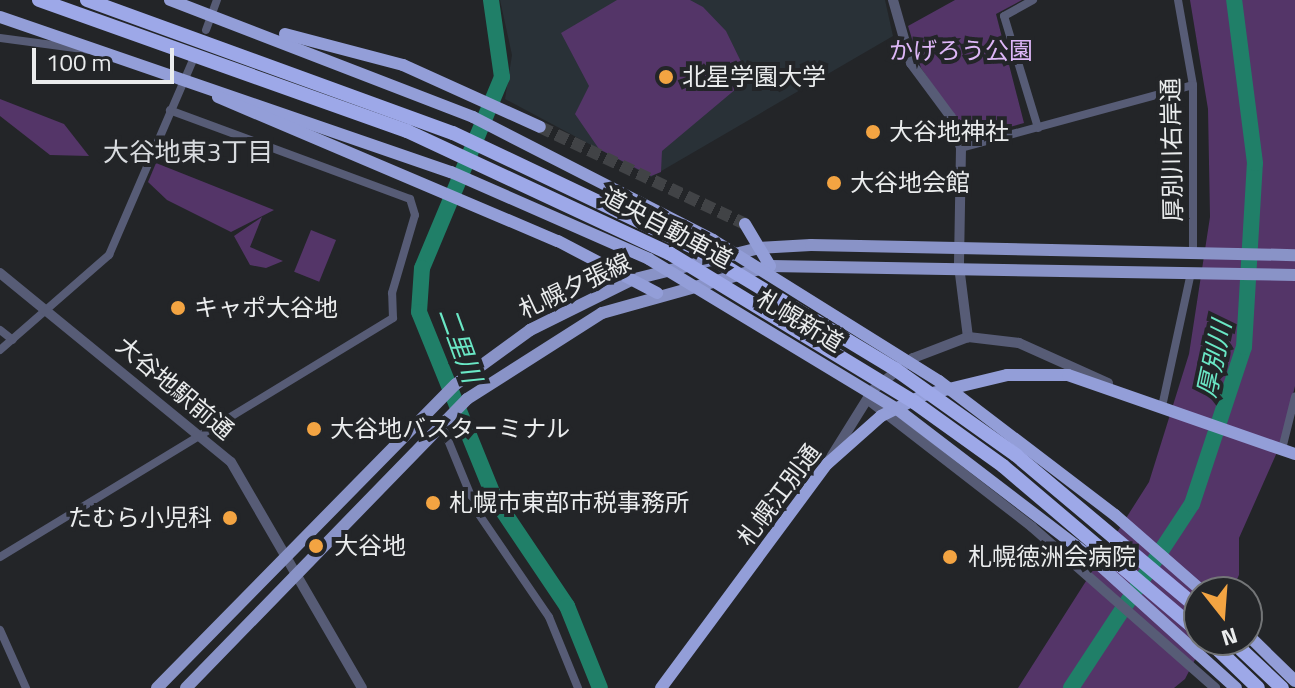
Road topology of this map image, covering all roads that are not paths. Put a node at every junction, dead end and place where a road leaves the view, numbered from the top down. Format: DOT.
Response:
graph roads {
  1 [pos="39,0"];
  2 [pos="87,0"];
  3 [pos="170,0"];
  4 [pos="217,0"];
  5 [pos="893,0"];
  6 [pos="1033,0"];
  7 [pos="1178,0"];
  8 [pos="212,15"];
  9 [pos="0,17"];
  10 [pos="206,30"];
  11 [pos="0,38"];
  12 [pos="95,50"];
  13 [pos="192,62"];
  14 [pos="183,80"];
  15 [pos="1193,85"];
  16 [pos="170,110"];
  17 [pos="409,124"];
  18 [pos="540,127"];
  19 [pos="1038,128"];
  20 [pos="961,148"];
  21 [pos="523,172"];
  22 [pos="745,224"];
  23 [pos="762,248"];
  24 [pos="961,248"];
  25 [pos="1196,253"];
  26 [pos="1295,255"];
  27 [pos="770,266"];
  28 [pos="959,266"];
  29 [pos="0,273"];
  30 [pos="1194,273"];
  31 [pos="1295,275"];
  32 [pos="631,280"];
  33 [pos="657,293"];
  34 [pos="47,309"];
  35 [pos="0,330"];
  36 [pos="968,337"];
  37 [pos="13,340"];
  38 [pos="0,350"];
  39 [pos="1108,383"];
  40 [pos="871,393"];
  41 [pos="1295,397"];
  42 [pos="1163,402"];
  43 [pos="881,416"];
  44 [pos="444,420"];
  45 [pos="204,435"];
  46 [pos="1282,449"];
  47 [pos="1295,454"];
  48 [pos="827,464"];
  49 [pos="288,554"];
  50 [pos="0,557"];
  51 [pos="297,572"];
  52 [pos="1183,576"];
  53 [pos="1183,596"];
  54 [pos="1183,618"];
  55 [pos="0,630"];
  56 [pos="1263,650"];
  57 [pos="1225,656"];
  58 [pos="1248,656"];
  59 [pos="1295,681"];
  60 [pos="26,688"];
  61 [pos="157,688"];
  62 [pos="186,688"];
  63 [pos="362,688"];
  64 [pos="578,688"];
  65 [pos="661,688"];
  66 [pos="1215,688"];
  67 [pos="1236,688"];
  68 [pos="1258,688"];
  69 [pos="1282,688"];
  1 -- 17 [label="highway, 道央自動車道"];
  2 -- 17 [label="highway, 道央自動車道"];
  3 -- 8 [label="highway, 札幌新道"];
  4 -- 8 [label="street"];
  5 -- 20 [label="street"];
  6 -- 19 [label="street"];
  7 -- 15 [label="street, 厚別川右岸通"];
  8 -- 10 [label="street"];
  8 -- 18 [label="highway"];
  8 -- 52 [label="highway, 札幌新道, bridge"];
  9 -- 12 [label="highway, 札幌新道"];
  11 -- 12 [label="street"];
  12 -- 14 [label="highway, 札幌新道"];
  13 -- 14 [label="street"];
  14 -- 16 [label="street"];
  14 -- 32 [label="highway"];
  14 -- 67 [label="highway, 札幌新道, bridge"];
  15 -- 19 [label="street"];
  15 -- 25 [label="street, 厚別川右岸通"];
  16 -- 34 [label="street"];
  16 -- 45 [label="street"];
  17 -- 21 [label="highway, 道央自動車道"];
  19 -- 20 [label="street"];
  20 -- 24 [label="street"];
  21 -- 53 [label="highway, 道央自動車道, bridge"];
  21 -- 54 [label="highway, 道央自動車道, bridge"];
  22 -- 23 [label="highway"];
  23 -- 24 [label="main road, 札幌夕張線"];
  23 -- 27 [label="highway"];
  23 -- 32 [label="main road, 札幌夕張線"];
  24 -- 25 [label="main road, 札幌夕張線"];
  24 -- 28 [label="street"];
  25 -- 26 [label="main road, 札幌夕張線"];
  27 -- 28 [label="main road, 札幌夕張線"];
  27 -- 33 [label="main road, 札幌夕張線"];
  28 -- 30 [label="main road, 札幌夕張線"];
  28 -- 36 [label="street"];
  29 -- 34 [label="street, 大谷地駅前通"];
  30 -- 31 [label="main road, 札幌夕張線"];
  30 -- 42 [label="street"];
  32 -- 33 [label="highway"];
  32 -- 49 [label="main road, 札幌夕張線"];
  33 -- 44 [label="main road, 札幌夕張線"];
  34 -- 37 [label="street"];
  34 -- 45 [label="street, 大谷地駅前通"];
  35 -- 37 [label="street"];
  36 -- 39 [label="street"];
  36 -- 40 [label="street"];
  37 -- 38 [label="street"];
  39 -- 42 [label="highway, 札幌江別通"];
  39 -- 43 [label="highway, 札幌江別通"];
  40 -- 43 [label="street"];
  40 -- 48 [label="street"];
  41 -- 46 [label="street"];
  42 -- 46 [label="highway, 札幌江別通"];
  43 -- 48 [label="highway, 札幌江別通"];
  43 -- 66 [label="street"];
  44 -- 51 [label="main road, 札幌夕張線"];
  44 -- 64 [label="street"];
  45 -- 49 [label="street, 大谷地駅前通"];
  45 -- 50 [label="street"];
  46 -- 47 [label="highway, 札幌江別通"];
  48 -- 65 [label="highway, 札幌江別通"];
  49 -- 51 [label="street, 大谷地駅前通"];
  49 -- 61 [label="main road, 札幌夕張線"];
  51 -- 62 [label="main road, 札幌夕張線"];
  51 -- 63 [label="street, 大谷地駅前通"];
  55 -- 60 [label="street"];
  56 -- 59 [label="highway"];
  57 -- 68 [label="highway"];
  58 -- 69 [label="highway"];
}
